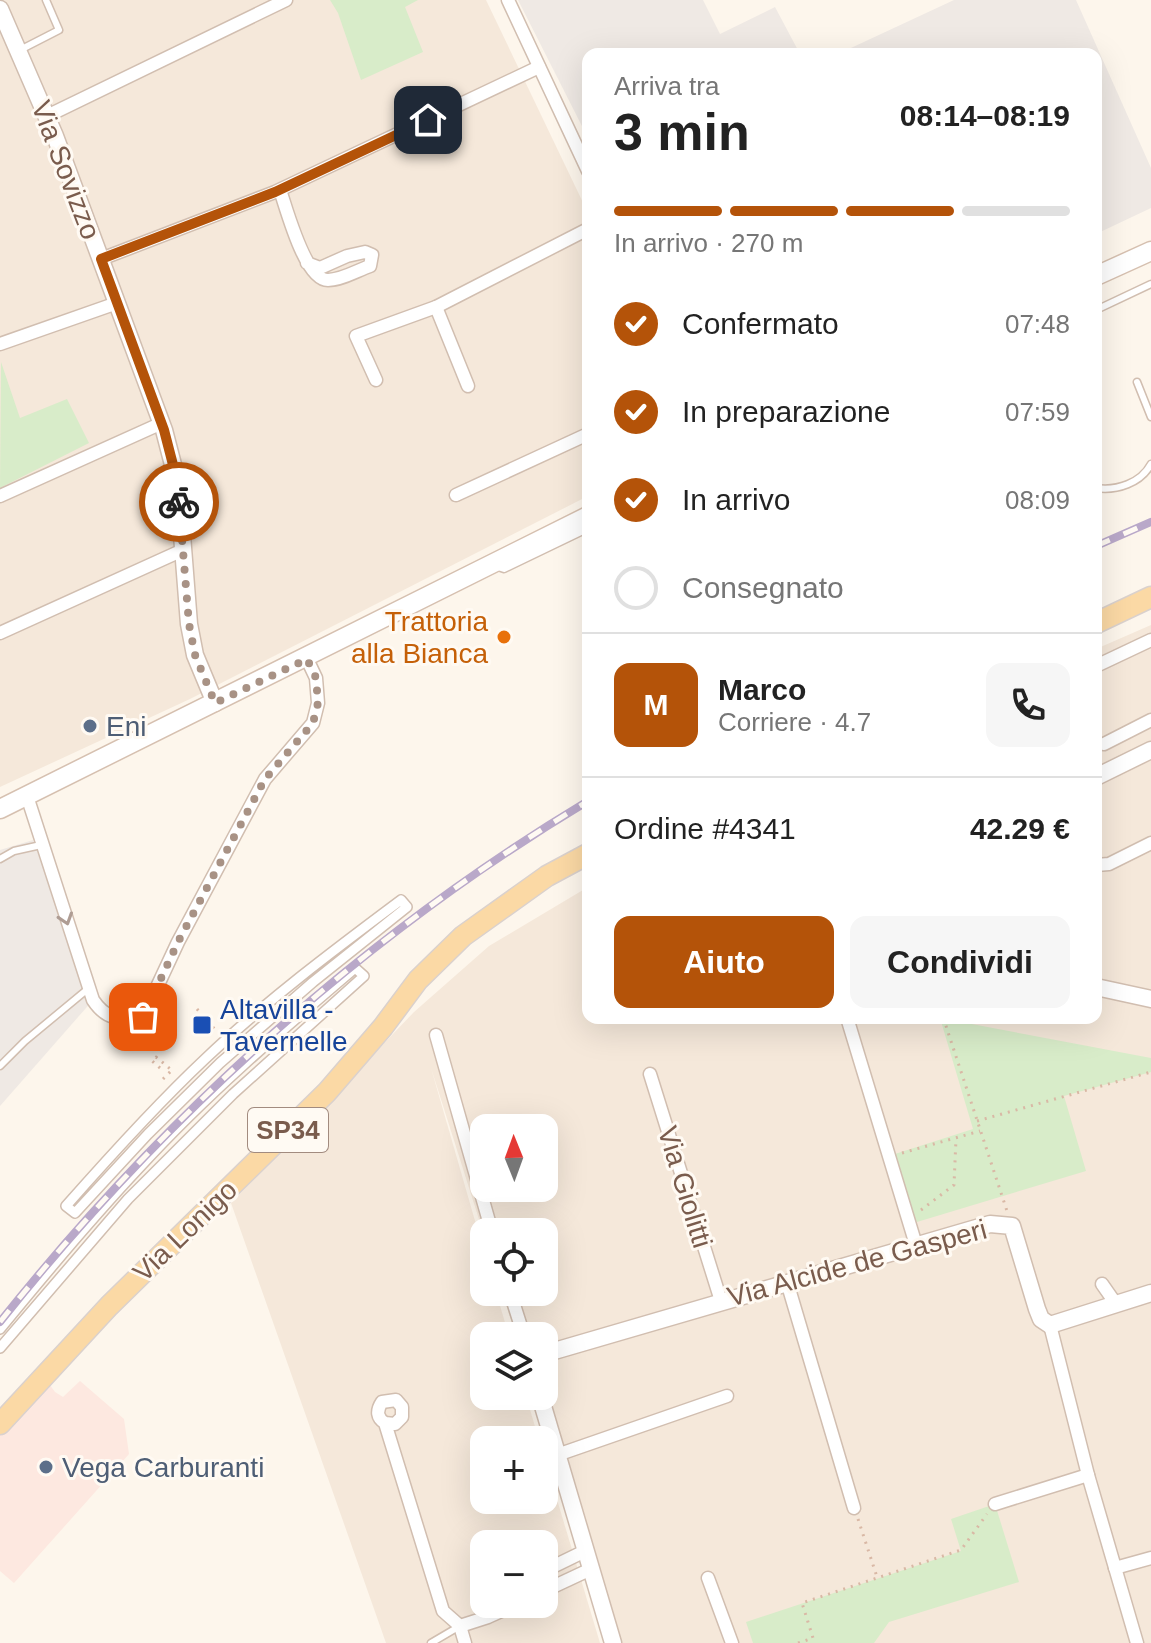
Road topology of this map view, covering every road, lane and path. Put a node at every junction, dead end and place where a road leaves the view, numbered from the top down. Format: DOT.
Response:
graph roads {
  1 [pos="46,0"];
  2 [pos="286,0"];
  3 [pos="508,0"];
  4 [pos="0,9"];
  5 [pos="18,51"];
  6 [pos="539,67"];
  7 [pos="47,116"];
  8 [pos="582,158"];
  9 [pos="280,190"];
  10 [pos="582,232"];
  11 [pos="1151,251"];
  12 [pos="101,259"];
  13 [pos="307,263"];
  14 [pos="1102,273"];
  15 [pos="1151,284"];
  16 [pos="117,303"];
  17 [pos="436,307"];
  18 [pos="1102,307"];
  19 [pos="0,344"];
  20 [pos="376,380"];
  21 [pos="1137,382"];
  22 [pos="468,386"];
  23 [pos="1151,417"];
  24 [pos="162,423"];
  25 [pos="582,437"];
  26 [pos="1151,464"];
  27 [pos="1102,488"];
  28 [pos="456,495"];
  29 [pos="0,496"];
  30 [pos="582,519"];
  31 [pos="582,529"];
  32 [pos="183,550"];
  33 [pos="491,566"];
  34 [pos="1151,597"];
  35 [pos="1102,620"];
  36 [pos="0,633"];
  37 [pos="1151,640"];
  38 [pos="307,659"];
  39 [pos="1102,663"];
  40 [pos="215,703"];
  41 [pos="1151,720"];
  42 [pos="1104,744"];
  43 [pos="1151,750"];
  44 [pos="1102,774"];
  45 [pos="11,802"];
  46 [pos="1151,843"];
  47 [pos="43,845"];
  48 [pos="582,857"];
  49 [pos="0,859"];
  50 [pos="1102,865"];
  51 [pos="401,900"];
  52 [pos="89,988"];
  53 [pos="1102,988"];
  54 [pos="1151,999"];
  55 [pos="197,1009"];
  56 [pos="849,1024"];
  57 [pos="945,1024"];
  58 [pos="219,1032"];
  59 [pos="436,1035"];
  60 [pos="0,1066"];
  61 [pos="160,1068"];
  62 [pos="1151,1072"];
  63 [pos="650,1074"];
  64 [pos="163,1079"];
  65 [pos="977,1121"];
  66 [pos="980,1131"];
  67 [pos="956,1139"];
  68 [pos="889,1157"];
  69 [pos="488,1218"];
  70 [pos="908,1219"];
  71 [pos="1012,1226"];
  72 [pos="916,1245"];
  73 [pos="787,1282"];
  74 [pos="1102,1284"];
  75 [pos="1151,1293"];
  76 [pos="721,1301"];
  77 [pos="1116,1304"];
  78 [pos="1050,1325"];
  79 [pos="0,1329"];
  80 [pos="0,1348"];
  81 [pos="558,1350"];
  82 [pos="727,1396"];
  83 [pos="385,1423"];
  84 [pos="0,1424"];
  85 [pos="558,1455"];
  86 [pos="558,1458"];
  87 [pos="1088,1475"];
  88 [pos="995,1504"];
  89 [pos="854,1508"];
  90 [pos="585,1551"];
  91 [pos="1151,1558"];
  92 [pos="558,1564"];
  93 [pos="1115,1568"];
  94 [pos="591,1569"];
  95 [pos="708,1578"];
  96 [pos="877,1578"];
  97 [pos="558,1584"];
  98 [pos="485,1618"];
  99 [pos="460,1626"];
  100 [pos="1136,1641"];
  101 [pos="431,1643"];
  102 [pos="465,1643"];
  103 [pos="613,1643"];
  104 [pos="732,1643"];
  105 [pos="798,1643"];
  106 [pos="1121,1643"];
  1 -- 5 [label="lane"];
  2 -- 7 [label="street"];
  3 -- 6 [label="street"];
  4 -- 5 [label="street, Via Sovizzo"];
  5 -- 7 [label="street, Via Sovizzo"];
  6 -- 8 [label="street"];
  6 -- 9 [label="street"];
  7 -- 12 [label="street, Via Sovizzo"];
  9 -- 12 [label="street"];
  9 -- 13 [label="street"];
  10 -- 17 [label="street"];
  11 -- 14 [label="main road"];
  12 -- 16 [label="street, Via Sovizzo"];
  13 -- 13 [label="street"];
  15 -- 18 [label="lane"];
  16 -- 19 [label="street"];
  16 -- 24 [label="street, Via Sovizzo"];
  17 -- 20 [label="street"];
  17 -- 22 [label="street"];
  21 -- 23 [label="lane"];
  24 -- 29 [label="street"];
  24 -- 32 [label="street, Via Sovizzo"];
  25 -- 28 [label="street"];
  26 -- 27 [label="lane"];
  30 -- 33 [label="main road"];
  31 -- 33 [label="lane"];
  32 -- 36 [label="street"];
  32 -- 40 [label="street, Via Sovizzo"];
  33 -- 38 [label="main road"];
  34 -- 35 [label="main road"];
  37 -- 39 [label="street"];
  38 -- 40 [label="main road"];
  38 -- 52 [label="street"];
  40 -- 45 [label="main road"];
  41 -- 42 [label="street"];
  43 -- 44 [label="street"];
  45 -- 47 [label="street"];
  46 -- 50 [label="street"];
  47 -- 49 [label="lane"];
  47 -- 52 [label="street, one-way"];
  48 -- 84 [label="main road, Via Lonigo / SP34"];
  51 -- 51 [label="street"];
  52 -- 60 [label="lane"];
  53 -- 54 [label="street"];
  55 -- 58 [label="path"];
  56 -- 68 [label="street"];
  57 -- 65 [label="path"];
  59 -- 69 [label="street"];
  61 -- 64 [label="path"];
  62 -- 65 [label="path"];
  63 -- 76 [label="street, Via Giolitti"];
  65 -- 66 [label="path"];
  66 -- 67 [label="path"];
  66 -- 71 [label="path"];
  67 -- 68 [label="path"];
  67 -- 70 [label="path"];
  68 -- 70 [label="street"];
  70 -- 72 [label="street"];
  71 -- 72 [label="street, Via Alcide de Gasperi"];
  71 -- 78 [label="street, Via Alcide de Gasperi"];
  72 -- 73 [label="street, Via Alcide de Gasperi"];
  73 -- 76 [label="street, Via Alcide de Gasperi"];
  73 -- 89 [label="street"];
  74 -- 77 [label="street"];
  75 -- 77 [label="street"];
  76 -- 81 [label="street, Via Alcide de Gasperi"];
  77 -- 78 [label="street"];
  78 -- 87 [label="street"];
  79 -- 80 [label="street"];
  82 -- 85 [label="street"];
  83 -- 99 [label="street"];
  86 -- 90 [label="street"];
  87 -- 88 [label="street"];
  87 -- 93 [label="street"];
  88 -- 96 [label="path"];
  89 -- 96 [label="path"];
  90 -- 92 [label="street"];
  90 -- 94 [label="street"];
  91 -- 93 [label="street"];
  93 -- 100 [label="street"];
  94 -- 97 [label="street"];
  94 -- 103 [label="street"];
  95 -- 104 [label="street"];
  96 -- 105 [label="path"];
  98 -- 99 [label="street"];
  99 -- 101 [label="lane"];
  99 -- 102 [label="street"];
  100 -- 106 [label="street"];
}
